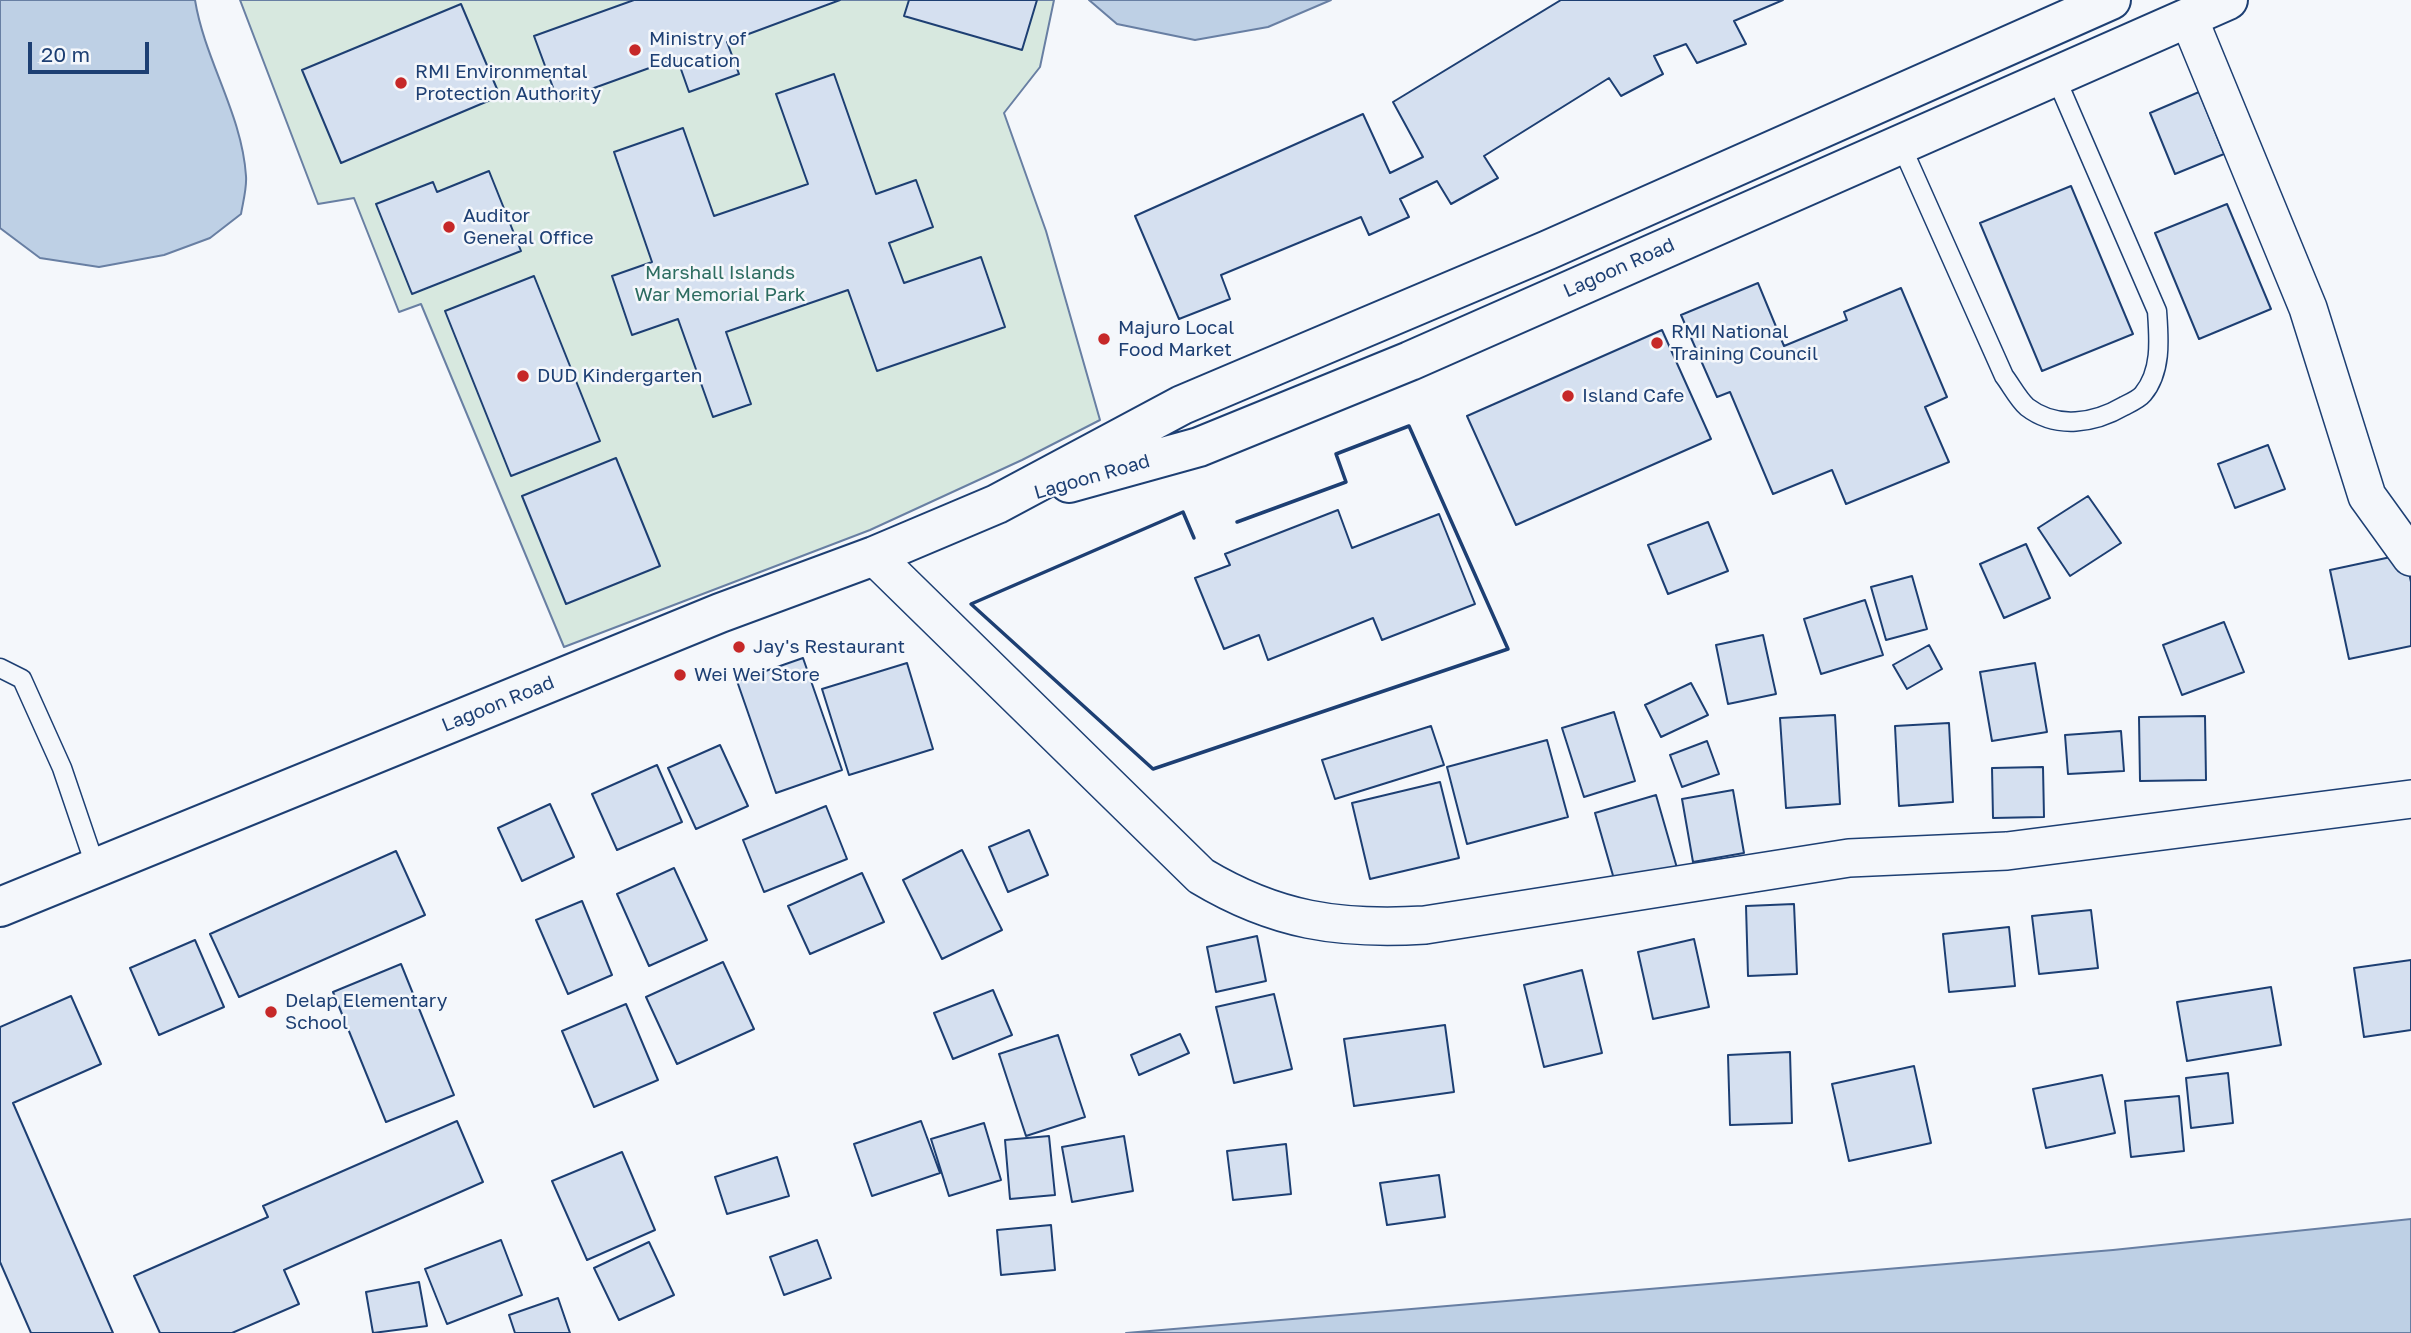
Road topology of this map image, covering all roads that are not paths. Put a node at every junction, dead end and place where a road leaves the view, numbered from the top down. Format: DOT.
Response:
graph roads {
  1 [pos="2111,0"];
  2 [pos="2228,0"];
  3 [pos="2189,19"];
  4 [pos="2056,78"];
  5 [pos="1901,145"];
  6 [pos="996,504"];
  7 [pos="873,556"];
  8 [pos="2411,557"];
  9 [pos="0,668"];
  10 [pos="2411,799"];
  11 [pos="96,868"];
  12 [pos="0,907"];
  1 -- 6 [label="main road, Lagoon Road"];
  2 -- 3 [label="main road, Lagoon Road"];
  3 -- 4 [label="main road, Lagoon Road"];
  3 -- 8 [label="street"];
  4 -- 5 [label="main road, Lagoon Road"];
  4 -- 5 [label="lane"];
  5 -- 6 [label="main road, Lagoon Road"];
  6 -- 7 [label="main road, Lagoon Road"];
  7 -- 10 [label="street"];
  7 -- 11 [label="main road, Lagoon Road"];
  9 -- 11 [label="lane"];
  11 -- 12 [label="main road, Lagoon Road"];
}
